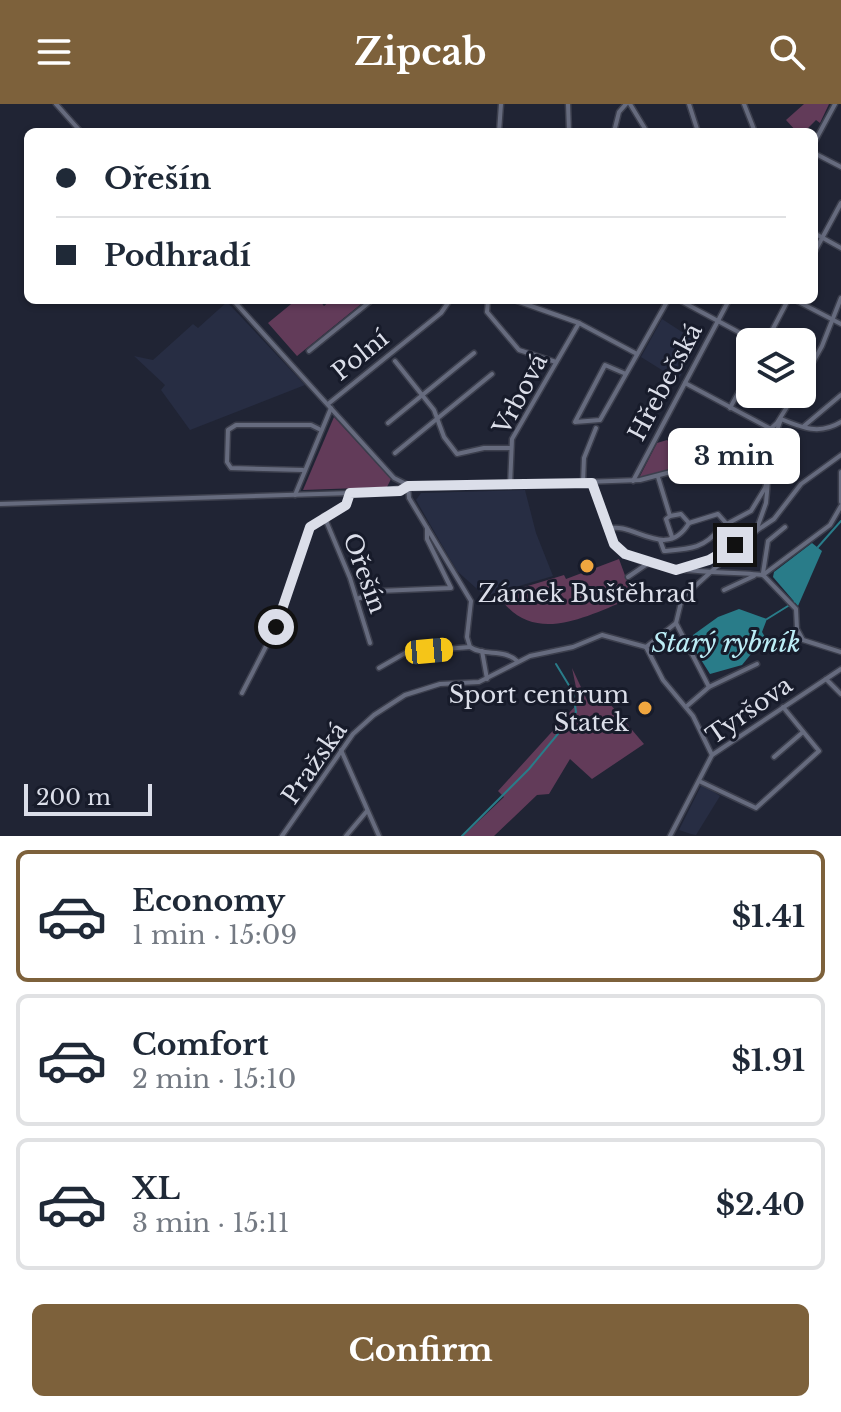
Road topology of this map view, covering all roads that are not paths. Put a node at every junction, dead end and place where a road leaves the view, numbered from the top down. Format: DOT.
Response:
graph roads {
  1 [pos="56,104"];
  2 [pos="501,104"];
  3 [pos="568,104"];
  4 [pos="628,104"];
  5 [pos="689,104"];
  6 [pos="744,104"];
  7 [pos="835,104"];
  8 [pos="77,128"];
  9 [pos="499,128"];
  10 [pos="569,128"];
  11 [pos="615,128"];
  12 [pos="644,128"];
  13 [pos="697,128"];
  14 [pos="753,128"];
  15 [pos="818,136"];
  16 [pos="818,155"];
  17 [pos="841,167"];
  18 [pos="841,203"];
  19 [pos="818,235"];
  20 [pos="822,237"];
  21 [pos="818,245"];
  22 [pos="841,248"];
  23 [pos="841,298"];
  24 [pos="237,304"];
  25 [pos="367,304"];
  26 [pos="442,304"];
  27 [pos="448,304"];
  28 [pos="488,304"];
  29 [pos="525,304"];
  30 [pos="666,304"];
  31 [pos="686,304"];
  32 [pos="727,304"];
  33 [pos="786,304"];
  34 [pos="803,304"];
  35 [pos="445,308"];
  36 [pos="833,320"];
  37 [pos="718,321"];
  38 [pos="579,323"];
  39 [pos="841,324"];
  40 [pos="773,328"];
  41 [pos="736,331"];
  42 [pos="309,351"];
  43 [pos="474,353"];
  44 [pos="637,354"];
  45 [pos="816,355"];
  46 [pos="395,361"];
  47 [pos="556,362"];
  48 [pos="492,374"];
  49 [pos="626,374"];
  50 [pos="685,383"];
  51 [pos="423,395"];
  52 [pos="841,395"];
  53 [pos="736,397"];
  54 [pos="329,406"];
  55 [pos="730,408"];
  56 [pos="787,408"];
  57 [pos="438,418"];
  58 [pos="781,419"];
  59 [pos="841,422"];
  60 [pos="388,423"];
  61 [pos="802,427"];
  62 [pos="596,428"];
  63 [pos="319,429"];
  64 [pos="771,430"];
  65 [pos="510,448"];
  66 [pos="395,453"];
  67 [pos="744,453"];
  68 [pos="841,455"];
  69 [pos="303,470"];
  70 [pos="770,472"];
  71 [pos="841,472"];
  72 [pos="657,476"];
  73 [pos="632,482"];
  74 [pos="583,483"];
  75 [pos="592,483"];
  76 [pos="408,486"];
  77 [pos="510,486"];
  78 [pos="350,493"];
  79 [pos="295,495"];
  80 [pos="0,504"];
  81 [pos="841,504"];
  82 [pos="324,516"];
  83 [pos="670,516"];
  84 [pos="689,523"];
  85 [pos="722,526"];
  86 [pos="785,527"];
  87 [pos="427,528"];
  88 [pos="608,529"];
  89 [pos="756,531"];
  90 [pos="672,537"];
  91 [pos="660,540"];
  92 [pos="737,547"];
  93 [pos="650,562"];
  94 [pos="676,570"];
  95 [pos="710,573"];
  96 [pos="756,574"];
  97 [pos="763,575"];
  98 [pos="628,577"];
  99 [pos="724,590"];
  100 [pos="357,599"];
  101 [pos="676,623"];
  102 [pos="370,643"];
  103 [pos="470,647"];
  104 [pos="646,647"];
  105 [pos="482,651"];
  106 [pos="841,652"];
  107 [pos="517,662"];
  108 [pos="757,664"];
  109 [pos="379,668"];
  110 [pos="841,669"];
  111 [pos="487,679"];
  112 [pos="826,679"];
  113 [pos="709,687"];
  114 [pos="242,693"];
  115 [pos="841,694"];
  116 [pos="687,706"];
  117 [pos="783,707"];
  118 [pos="803,732"];
  119 [pos="341,750"];
  120 [pos="712,755"];
  121 [pos="774,757"];
  122 [pos="699,781"];
  123 [pos="367,811"];
  124 [pos="282,836"];
  125 [pos="346,836"];
  126 [pos="379,836"];
  127 [pos="670,836"];
  1 -- 8 [label="street"];
  2 -- 9 [label="street"];
  3 -- 10 [label="street"];
  4 -- 11 [label="street"];
  4 -- 12 [label="street"];
  5 -- 13 [label="street"];
  6 -- 14 [label="street"];
  7 -- 15 [label="street"];
  16 -- 17 [label="street"];
  18 -- 20 [label="street"];
  19 -- 20 [label="street"];
  20 -- 21 [label="street"];
  20 -- 22 [label="street"];
  23 -- 36 [label="street"];
  24 -- 54 [label="street"];
  25 -- 42 [label="street"];
  26 -- 35 [label="street"];
  27 -- 35 [label="street, Polní"];
  28 -- 47 [label="street"];
  29 -- 38 [label="street"];
  30 -- 44 [label="street"];
  31 -- 37 [label="street"];
  32 -- 37 [label="street, Hřebečská"];
  33 -- 40 [label="street"];
  34 -- 36 [label="street"];
  35 -- 54 [label="street, Polní"];
  36 -- 39 [label="street"];
  36 -- 45 [label="street"];
  37 -- 41 [label="street"];
  37 -- 50 [label="street, Hřebečská"];
  38 -- 44 [label="street"];
  38 -- 47 [label="street, Vrbová"];
  43 -- 51 [label="street"];
  44 -- 49 [label="street"];
  46 -- 51 [label="street"];
  47 -- 65 [label="street, Vrbová"];
  48 -- 57 [label="street"];
  49 -- 49 [label="street"];
  50 -- 55 [label="street"];
  50 -- 73 [label="street, Hřebečská"];
  51 -- 57 [label="street"];
  51 -- 60 [label="street"];
  52 -- 61 [label="street"];
  53 -- 55 [label="street"];
  54 -- 63 [label="street"];
  54 -- 76 [label="street"];
  55 -- 64 [label="street"];
  56 -- 58 [label="street"];
  57 -- 65 [label="street"];
  57 -- 66 [label="street"];
  58 -- 61 [label="street"];
  58 -- 64 [label="street"];
  58 -- 70 [label="street"];
  59 -- 61 [label="street"];
  62 -- 74 [label="street"];
  63 -- 69 [label="street"];
  63 -- 69 [label="street"];
  64 -- 67 [label="street"];
  65 -- 77 [label="street, Vrbová"];
  67 -- 70 [label="street"];
  67 -- 72 [label="street"];
  68 -- 89 [label="street"];
  69 -- 79 [label="street"];
  70 -- 85 [label="street"];
  70 -- 89 [label="street"];
  71 -- 81 [label="street"];
  72 -- 73 [label="street"];
  72 -- 83 [label="street"];
  73 -- 75 [label="street"];
  74 -- 75 [label="street"];
  74 -- 77 [label="street"];
  75 -- 88 [label="street"];
  76 -- 77 [label="street"];
  76 -- 78 [label="street"];
  76 -- 87 [label="street"];
  78 -- 79 [label="street"];
  78 -- 82 [label="street, Ořešín"];
  79 -- 80 [label="street"];
  81 -- 97 [label="street"];
  82 -- 100 [label="street, Ořešín"];
  82 -- 114 [label="street, Ořešín"];
  83 -- 84 [label="street"];
  83 -- 90 [label="street"];
  84 -- 85 [label="street"];
  84 -- 90 [label="street"];
  85 -- 91 [label="street"];
  86 -- 97 [label="street"];
  87 -- 100 [label="street"];
  87 -- 103 [label="street"];
  88 -- 91 [label="street"];
  88 -- 93 [label="street"];
  89 -- 92 [label="street"];
  90 -- 91 [label="street"];
  92 -- 94 [label="street"];
  92 -- 95 [label="street"];
  93 -- 94 [label="street"];
  93 -- 98 [label="street"];
  94 -- 95 [label="street"];
  95 -- 96 [label="street"];
  95 -- 101 [label="street"];
  96 -- 97 [label="street"];
  96 -- 99 [label="street"];
  97 -- 106 [label="street"];
  100 -- 102 [label="street, Ořešín"];
  101 -- 104 [label="street"];
  101 -- 113 [label="street"];
  103 -- 105 [label="street"];
  103 -- 109 [label="street"];
  104 -- 107 [label="street, Pražská"];
  104 -- 116 [label="street"];
  105 -- 107 [label="street"];
  105 -- 111 [label="street"];
  107 -- 111 [label="street, Pražská"];
  108 -- 113 [label="street"];
  110 -- 112 [label="street, Tyršova"];
  111 -- 119 [label="street, Pražská"];
  112 -- 115 [label="street"];
  112 -- 117 [label="street, Tyršova"];
  113 -- 116 [label="street"];
  116 -- 120 [label="street"];
  117 -- 118 [label="street"];
  117 -- 120 [label="street, Tyršova"];
  118 -- 121 [label="street"];
  118 -- 122 [label="street"];
  119 -- 123 [label="street"];
  119 -- 124 [label="street, Pražská"];
  120 -- 122 [label="street, Tyršova"];
  122 -- 127 [label="street, Tyršova"];
  123 -- 125 [label="street"];
  123 -- 126 [label="street"];
}
